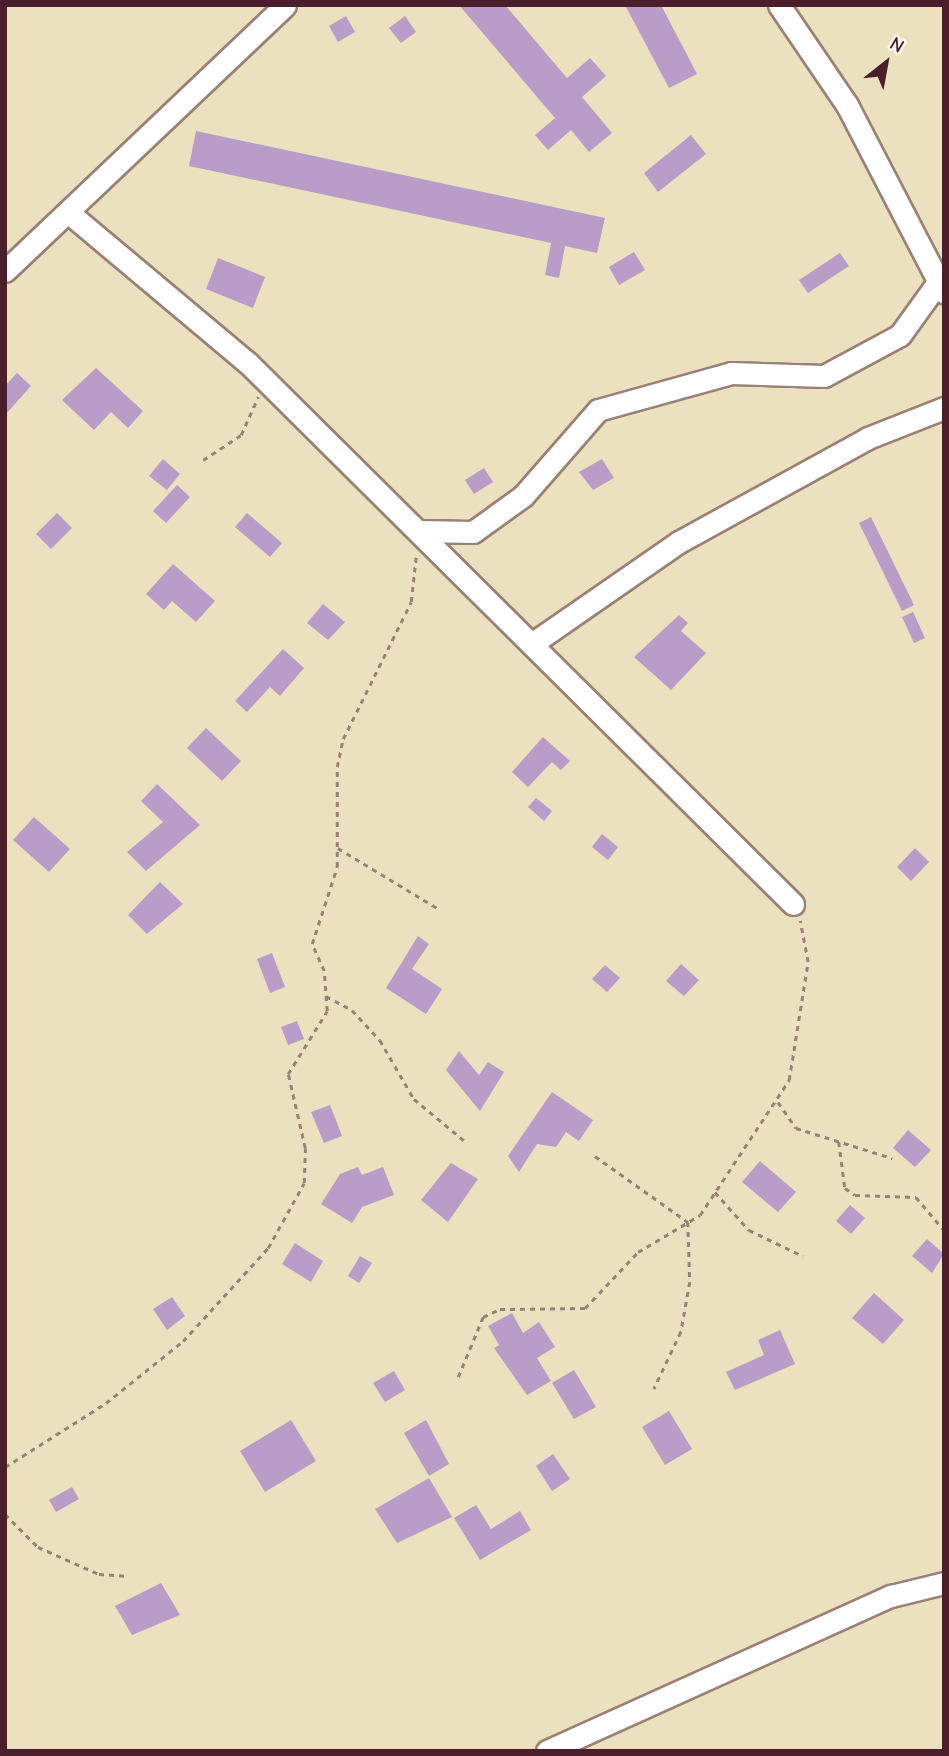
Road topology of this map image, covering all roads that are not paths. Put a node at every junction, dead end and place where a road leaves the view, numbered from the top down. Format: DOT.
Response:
graph roads {
  1 [pos="285,5"];
  2 [pos="779,5"];
  3 [pos="69,213"];
  4 [pos="5,271"];
  5 [pos="942,287"];
  6 [pos="944,408"];
  7 [pos="419,531"];
  8 [pos="533,643"];
  9 [pos="793,904"];
  10 [pos="944,1583"];
  11 [pos="548,1751"];
  1 -- 3 [label="street"];
  2 -- 5 [label="street"];
  3 -- 4 [label="street"];
  3 -- 7 [label="street"];
  5 -- 7 [label="street"];
  6 -- 8 [label="street"];
  7 -- 8 [label="street"];
  8 -- 9 [label="street"];
  10 -- 11 [label="street"];
}
